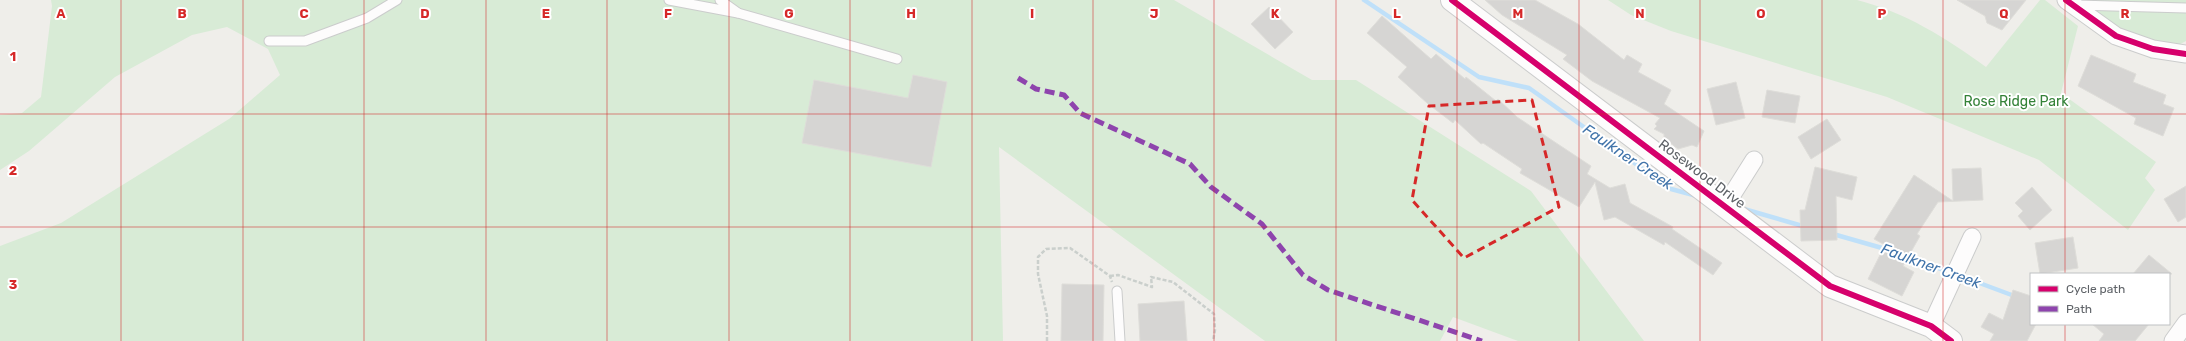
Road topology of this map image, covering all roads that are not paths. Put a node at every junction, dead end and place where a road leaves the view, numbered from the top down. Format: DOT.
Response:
graph roads {
  1 [pos="397,0"];
  2 [pos="669,0"];
  3 [pos="720,0"];
  4 [pos="1452,0"];
  5 [pos="2069,2"];
  6 [pos="2186,8"];
  7 [pos="738,13"];
  8 [pos="269,41"];
  9 [pos="2186,54"];
  10 [pos="897,59"];
  11 [pos="1754,160"];
  12 [pos="1725,206"];
  13 [pos="1972,237"];
  14 [pos="1117,291"];
  15 [pos="2186,324"];
  16 [pos="1931,326"];
  17 [pos="1120,341"];
  18 [pos="1951,341"];
  19 [pos="2173,341"];
  1 -- 8 [label="lane"];
  2 -- 7 [label="lane"];
  3 -- 7 [label="lane"];
  4 -- 12 [label="street, Rosewood Drive"];
  5 -- 6 [label="lane"];
  5 -- 9 [label="street"];
  7 -- 10 [label="lane"];
  11 -- 12 [label="street"];
  12 -- 16 [label="street, Rosewood Drive"];
  13 -- 16 [label="street"];
  14 -- 17 [label="lane"];
  15 -- 19 [label="street"];
  16 -- 18 [label="street, Rosewood Drive"];
}
